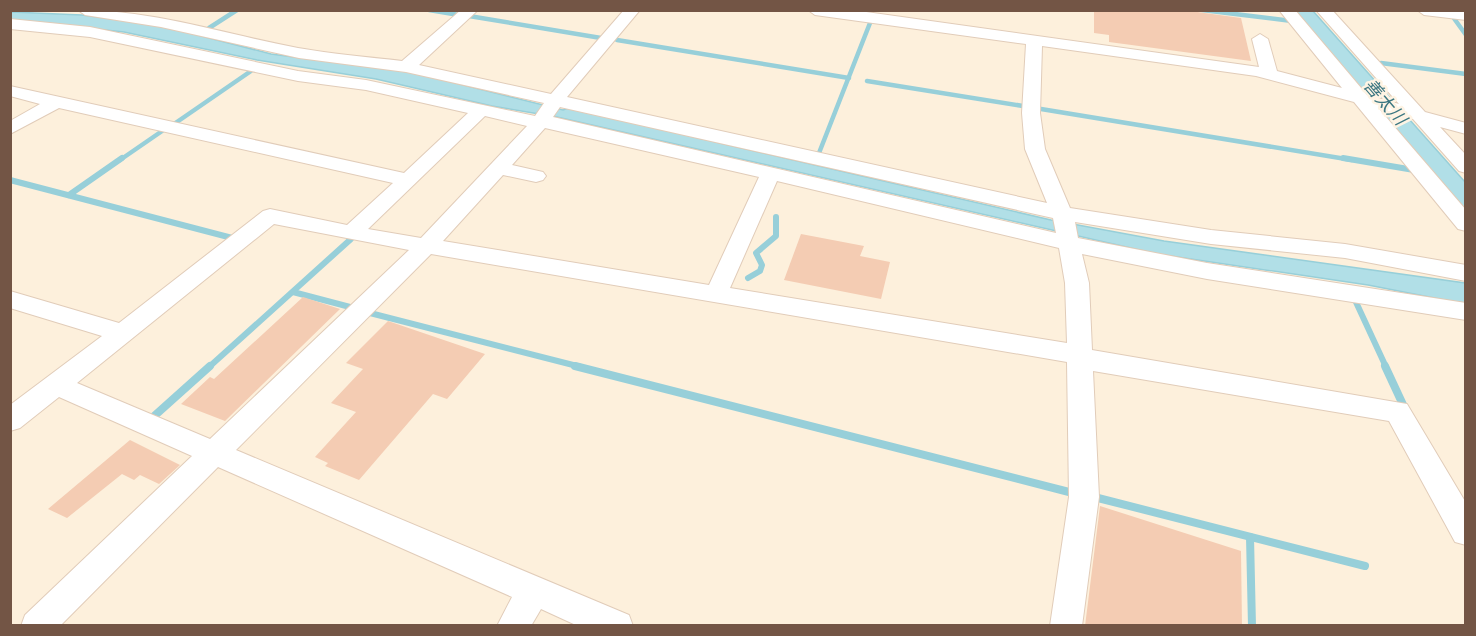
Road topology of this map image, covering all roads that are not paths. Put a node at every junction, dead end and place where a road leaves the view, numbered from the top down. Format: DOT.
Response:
graph roads {
  1 [pos="85,10"];
  2 [pos="471,10"];
  3 [pos="633,10"];
  4 [pos="815,10"];
  5 [pos="1286,10"];
  6 [pos="1323,10"];
  7 [pos="1424,10"];
  8 [pos="1466,15"];
  9 [pos="10,24"];
  10 [pos="1260,39"];
  11 [pos="1034,41"];
  12 [pos="406,67"];
  13 [pos="1269,74"];
  14 [pos="10,92"];
  15 [pos="1361,100"];
  16 [pos="56,102"];
  17 [pos="481,110"];
  18 [pos="548,111"];
  19 [pos="1416,115"];
  20 [pos="10,129"];
  21 [pos="1466,129"];
  22 [pos="1466,167"];
  23 [pos="499,168"];
  24 [pos="771,173"];
  25 [pos="536,176"];
  26 [pos="408,180"];
  27 [pos="1466,224"];
  28 [pos="1066,228"];
  29 [pos="351,233"];
  30 [pos="426,246"];
  31 [pos="1466,273"];
  32 [pos="716,294"];
  33 [pos="10,299"];
  34 [pos="1466,312"];
  35 [pos="123,333"];
  36 [pos="1080,355"];
  37 [pos="56,385"];
  38 [pos="10,420"];
  39 [pos="213,452"];
  40 [pos="1465,530"];
  41 [pos="534,590"];
  42 [pos="37,626"];
  43 [pos="513,626"];
  44 [pos="617,626"];
  45 [pos="1065,626"];
  1 -- 12 [label="street"];
  2 -- 12 [label="street"];
  3 -- 18 [label="street"];
  4 -- 11 [label="street"];
  5 -- 15 [label="street"];
  6 -- 19 [label="street"];
  7 -- 8 [label="street"];
  9 -- 17 [label="street"];
  10 -- 13 [label="street"];
  11 -- 13 [label="street"];
  11 -- 28 [label="street"];
  12 -- 18 [label="street"];
  13 -- 15 [label="street"];
  14 -- 16 [label="street"];
  15 -- 19 [label="street"];
  15 -- 27 [label="street"];
  16 -- 20 [label="street"];
  16 -- 26 [label="street"];
  17 -- 18 [label="street"];
  17 -- 26 [label="street"];
  18 -- 23 [label="street"];
  18 -- 24 [label="street"];
  18 -- 28 [label="street"];
  19 -- 21 [label="street"];
  19 -- 22 [label="street"];
  23 -- 25 [label="street"];
  23 -- 30 [label="street"];
  24 -- 28 [label="street"];
  24 -- 32 [label="street"];
  26 -- 29 [label="street"];
  28 -- 31 [label="street"];
  28 -- 34 [label="street"];
  28 -- 36 [label="street"];
  29 -- 30 [label="street"];
  29 -- 35 [label="street"];
  30 -- 32 [label="street"];
  30 -- 39 [label="street"];
  32 -- 36 [label="street"];
  33 -- 35 [label="street"];
  35 -- 37 [label="street"];
  36 -- 40 [label="street"];
  36 -- 45 [label="street"];
  37 -- 38 [label="street"];
  37 -- 39 [label="street"];
  39 -- 41 [label="street"];
  39 -- 42 [label="street"];
  41 -- 43 [label="street"];
  41 -- 44 [label="street"];
}
